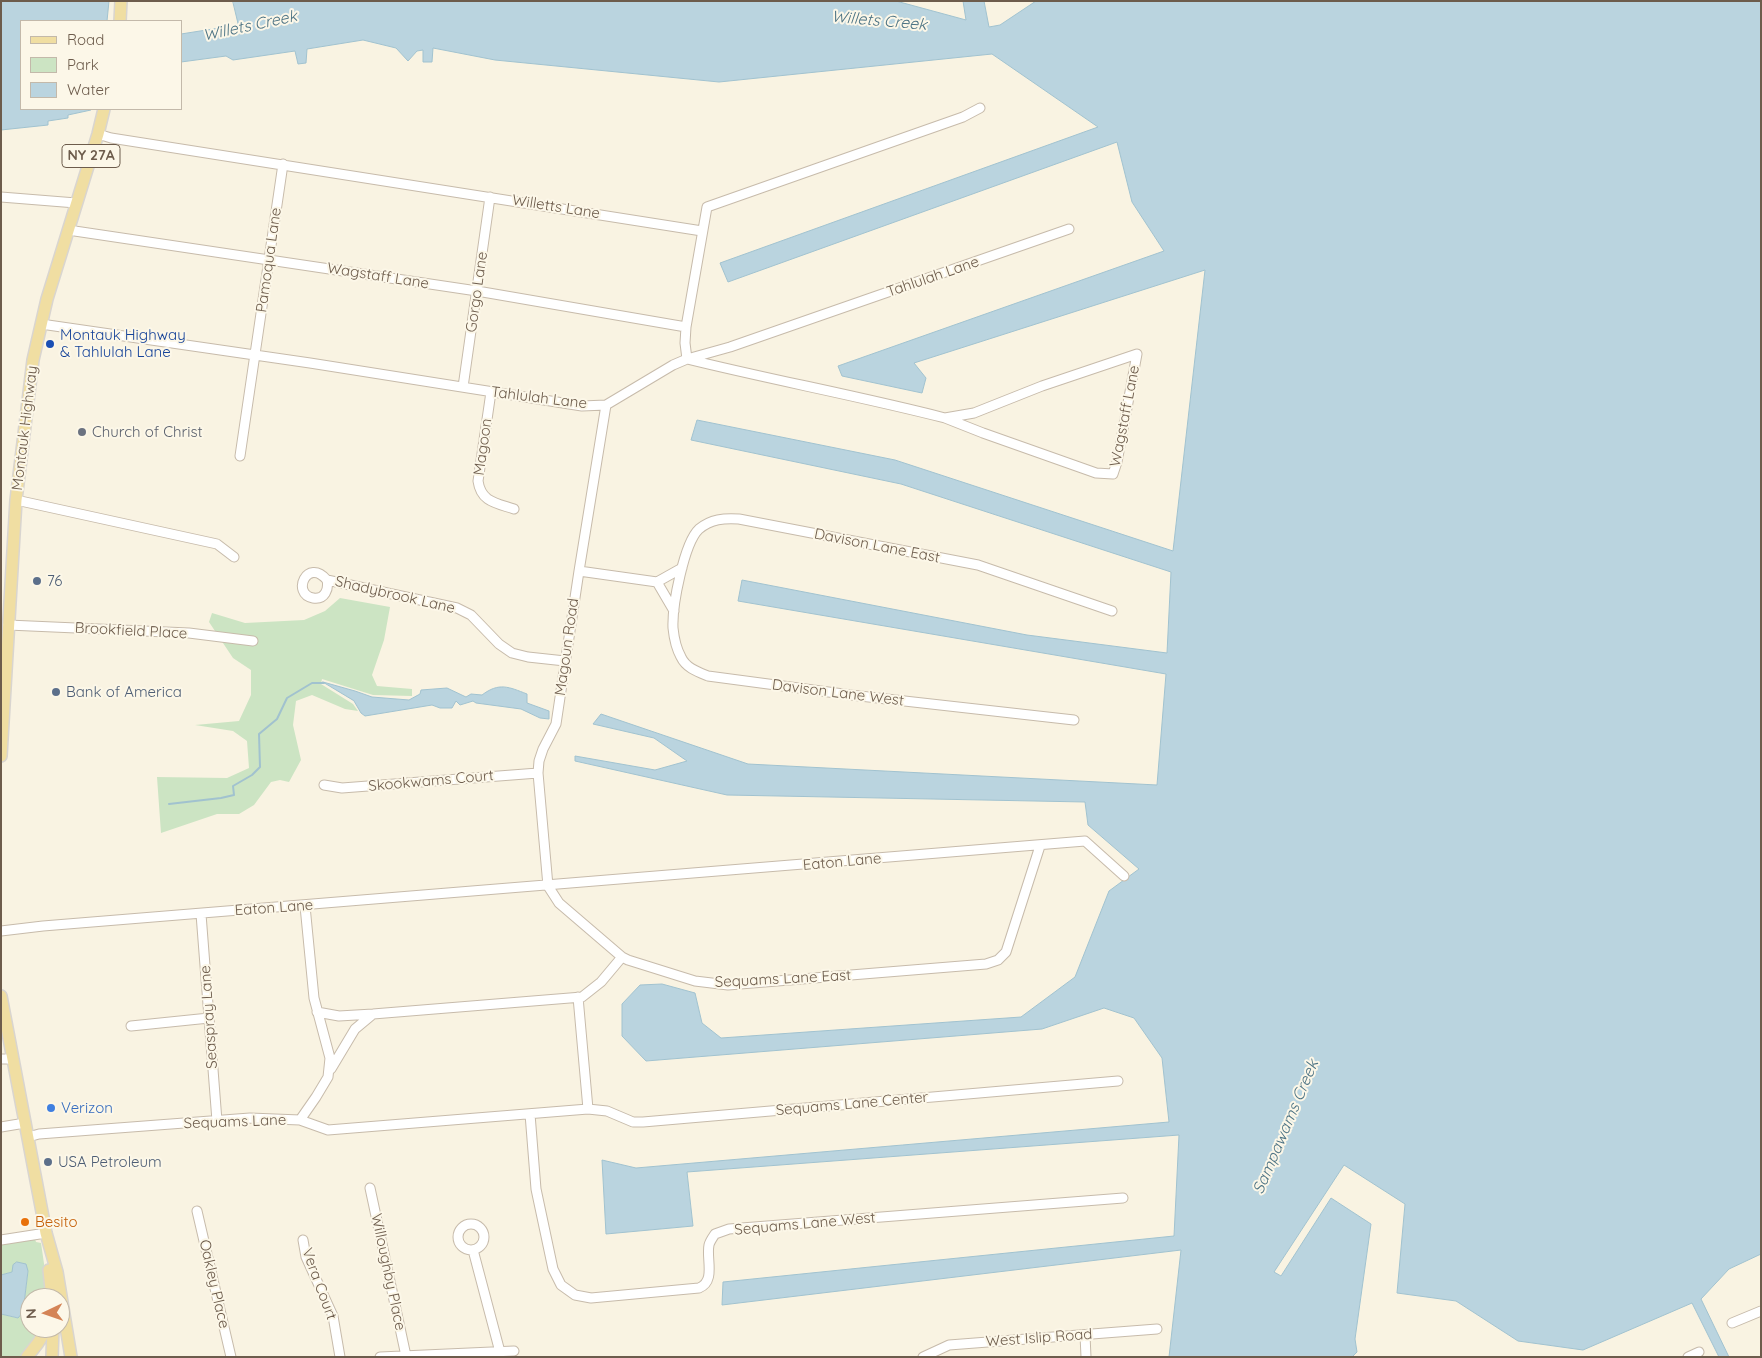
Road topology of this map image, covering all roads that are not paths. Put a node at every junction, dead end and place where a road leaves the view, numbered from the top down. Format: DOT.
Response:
graph roads {
  1 [pos="122,1"];
  2 [pos="120,20"];
  3 [pos="980,108"];
  4 [pos="104,110"];
  5 [pos="98,134"];
  6 [pos="283,164"];
  7 [pos="490,196"];
  8 [pos="1,197"];
  9 [pos="76,203"];
  10 [pos="1069,229"];
  11 [pos="68,230"];
  12 [pos="702,231"];
  13 [pos="270,259"];
  14 [pos="477,291"];
  15 [pos="41,324"];
  16 [pos="686,327"];
  17 [pos="256,356"];
  18 [pos="687,359"];
  19 [pos="463,387"];
  20 [pos="491,392"];
  21 [pos="606,405"];
  22 [pos="945,418"];
  23 [pos="240,456"];
  24 [pos="16,500"];
  25 [pos="514,510"];
  26 [pos="234,557"];
  27 [pos="682,568"];
  28 [pos="579,571"];
  29 [pos="327,580"];
  30 [pos="657,582"];
  31 [pos="679,587"];
  32 [pos="674,611"];
  33 [pos="1112,611"];
  34 [pos="5,627"];
  35 [pos="253,641"];
  36 [pos="4,658"];
  37 [pos="565,661"];
  38 [pos="1074,720"];
  39 [pos="1,756"];
  40 [pos="538,772"];
  41 [pos="324,785"];
  42 [pos="1040,846"];
  43 [pos="1124,876"];
  44 [pos="548,886"];
  45 [pos="305,906"];
  46 [pos="201,914"];
  47 [pos="1,931"];
  48 [pos="622,957"];
  49 [pos="1,996"];
  50 [pos="578,997"];
  51 [pos="317,1012"];
  52 [pos="373,1014"];
  53 [pos="208,1018"];
  54 [pos="131,1026"];
  55 [pos="7,1059"];
  56 [pos="330,1071"];
  57 [pos="1118,1082"];
  58 [pos="588,1109"];
  59 [pos="530,1114"];
  60 [pos="300,1120"];
  61 [pos="217,1121"];
  62 [pos="25,1123"];
  63 [pos="1,1127"];
  64 [pos="28,1137"];
  65 [pos="370,1188"];
  66 [pos="1123,1198"];
  67 [pos="198,1211"];
  68 [pos="46,1233"];
  69 [pos="1,1240"];
  70 [pos="304,1240"];
  71 [pos="473,1250"];
  72 [pos="51,1288"];
  73 [pos="1758,1312"];
  74 [pos="1761,1322"];
  75 [pos="1732,1323"];
  76 [pos="1158,1329"];
  77 [pos="1085,1336"];
  78 [pos="41,1338"];
  79 [pos="53,1338"];
  80 [pos="514,1351"];
  81 [pos="500,1352"];
  82 [pos="1699,1352"];
  83 [pos="406,1356"];
  84 [pos="26,1357"];
  85 [pos="52,1357"];
  86 [pos="70,1357"];
  87 [pos="231,1357"];
  88 [pos="340,1357"];
  89 [pos="380,1357"];
  90 [pos="923,1357"];
  91 [pos="1086,1357"];
  92 [pos="1688,1357"];
  1 -- 2 [label="main road"];
  3 -- 12 [label="street"];
  4 -- 5 [label="main road, Montauk Highway / NY 27A"];
  5 -- 6 [label="street, Willetts Lane"];
  5 -- 9 [label="main road, Montauk Highway / NY 27A"];
  6 -- 7 [label="street, Willetts Lane"];
  6 -- 13 [label="street, Pamoqua Lane"];
  7 -- 12 [label="street, Willetts Lane"];
  7 -- 14 [label="street, Gorgo Lane"];
  8 -- 9 [label="street"];
  9 -- 11 [label="main road, Montauk Highway / NY 27A"];
  10 -- 18 [label="street, Tahlulah Lane"];
  11 -- 13 [label="street, Wagstaff Lane"];
  11 -- 15 [label="main road, Montauk Highway / NY 27A"];
  12 -- 16 [label="street"];
  13 -- 14 [label="street, Wagstaff Lane"];
  13 -- 17 [label="street, Pamoqua Lane"];
  14 -- 16 [label="street, Wagstaff Lane"];
  14 -- 19 [label="street, Gorgo Lane"];
  15 -- 17 [label="street, Tahlulah Lane"];
  15 -- 24 [label="main road, Montauk Highway / NY 27A"];
  16 -- 18 [label="street"];
  17 -- 19 [label="street, Tahlulah Lane"];
  17 -- 23 [label="street, Pamoqua Lane"];
  18 -- 21 [label="street, Tahlulah Lane"];
  18 -- 22 [label="street, Wagstaff Lane"];
  19 -- 20 [label="street, Tahlulah Lane"];
  20 -- 21 [label="street, Tahlulah Lane"];
  20 -- 25 [label="street, Magoon"];
  21 -- 28 [label="street, Magoun Road"];
  22 -- 22 [label="street, Wagstaff Lane"];
  24 -- 26 [label="street"];
  24 -- 34 [label="main road, Montauk Highway / NY 27A"];
  27 -- 30 [label="street"];
  27 -- 31 [label="street, Davison Lane East"];
  27 -- 33 [label="street, Davison Lane East"];
  28 -- 30 [label="street"];
  28 -- 37 [label="street, Magoun Road"];
  29 -- 37 [label="street, Shadybrook Lane"];
  30 -- 32 [label="street"];
  31 -- 32 [label="street, Davison Lane West"];
  32 -- 38 [label="street, Davison Lane West"];
  34 -- 35 [label="street, Brookfield Place"];
  34 -- 36 [label="main road, Montauk Highway / NY 27A"];
  36 -- 39 [label="main road, Montauk Highway / NY 27A"];
  37 -- 40 [label="street, Magoun Road"];
  40 -- 41 [label="street, Skookwams Court"];
  40 -- 44 [label="street, Magoun Road"];
  42 -- 43 [label="street, Eaton Lane"];
  42 -- 44 [label="street, Eaton Lane"];
  42 -- 48 [label="street, Sequams Lane East"];
  44 -- 45 [label="street, Eaton Lane"];
  44 -- 48 [label="street"];
  45 -- 46 [label="street, Eaton Lane"];
  45 -- 51 [label="street"];
  46 -- 47 [label="street, Eaton Lane"];
  46 -- 53 [label="street, Seaspray Lane"];
  48 -- 50 [label="street"];
  49 -- 55 [label="main road"];
  50 -- 52 [label="street"];
  50 -- 58 [label="street"];
  51 -- 52 [label="street"];
  51 -- 56 [label="street"];
  52 -- 56 [label="street"];
  53 -- 54 [label="street"];
  53 -- 61 [label="street, Seaspray Lane"];
  55 -- 62 [label="main road"];
  56 -- 60 [label="street"];
  57 -- 58 [label="street, Sequams Lane Center"];
  58 -- 59 [label="street, Sequams Lane Center"];
  59 -- 60 [label="street, Sequams Lane"];
  59 -- 66 [label="street, Sequams Lane West"];
  60 -- 61 [label="street, Sequams Lane"];
  61 -- 64 [label="street, Sequams Lane"];
  62 -- 63 [label="street"];
  62 -- 64 [label="main road"];
  64 -- 68 [label="main road"];
  65 -- 83 [label="street, Willoughby Place"];
  67 -- 87 [label="street, Oakley Place"];
  68 -- 69 [label="street"];
  68 -- 72 [label="main road"];
  68 -- 86 [label="main road"];
  70 -- 88 [label="street, Vera Court"];
  71 -- 81 [label="street"];
  73 -- 74 [label="street"];
  73 -- 75 [label="street"];
  76 -- 77 [label="street, West Islip Road"];
  77 -- 90 [label="street, West Islip Road"];
  77 -- 91 [label="street"];
  78 -- 84 [label="main road"];
  79 -- 85 [label="main road"];
  80 -- 81 [label="street"];
  81 -- 83 [label="street"];
  82 -- 92 [label="street"];
  83 -- 89 [label="street"];
}
